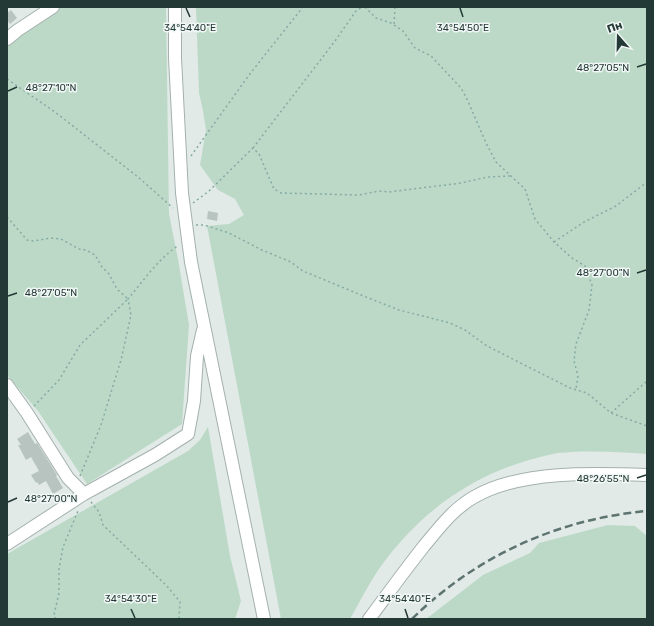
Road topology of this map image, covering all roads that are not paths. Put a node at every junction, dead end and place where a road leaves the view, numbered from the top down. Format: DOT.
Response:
graph roads {
  1 [pos="53,7"];
  2 [pos="175,7"];
  3 [pos="7,39"];
  4 [pos="204,325"];
  5 [pos="7,385"];
  6 [pos="647,475"];
  7 [pos="87,493"];
  8 [pos="7,544"];
  9 [pos="264,619"];
  10 [pos="369,619"];
  1 -- 3 [label="street"];
  2 -- 4 [label="street"];
  4 -- 7 [label="street"];
  4 -- 9 [label="street"];
  5 -- 7 [label="street"];
  6 -- 10 [label="street"];
  7 -- 8 [label="street"];
}
